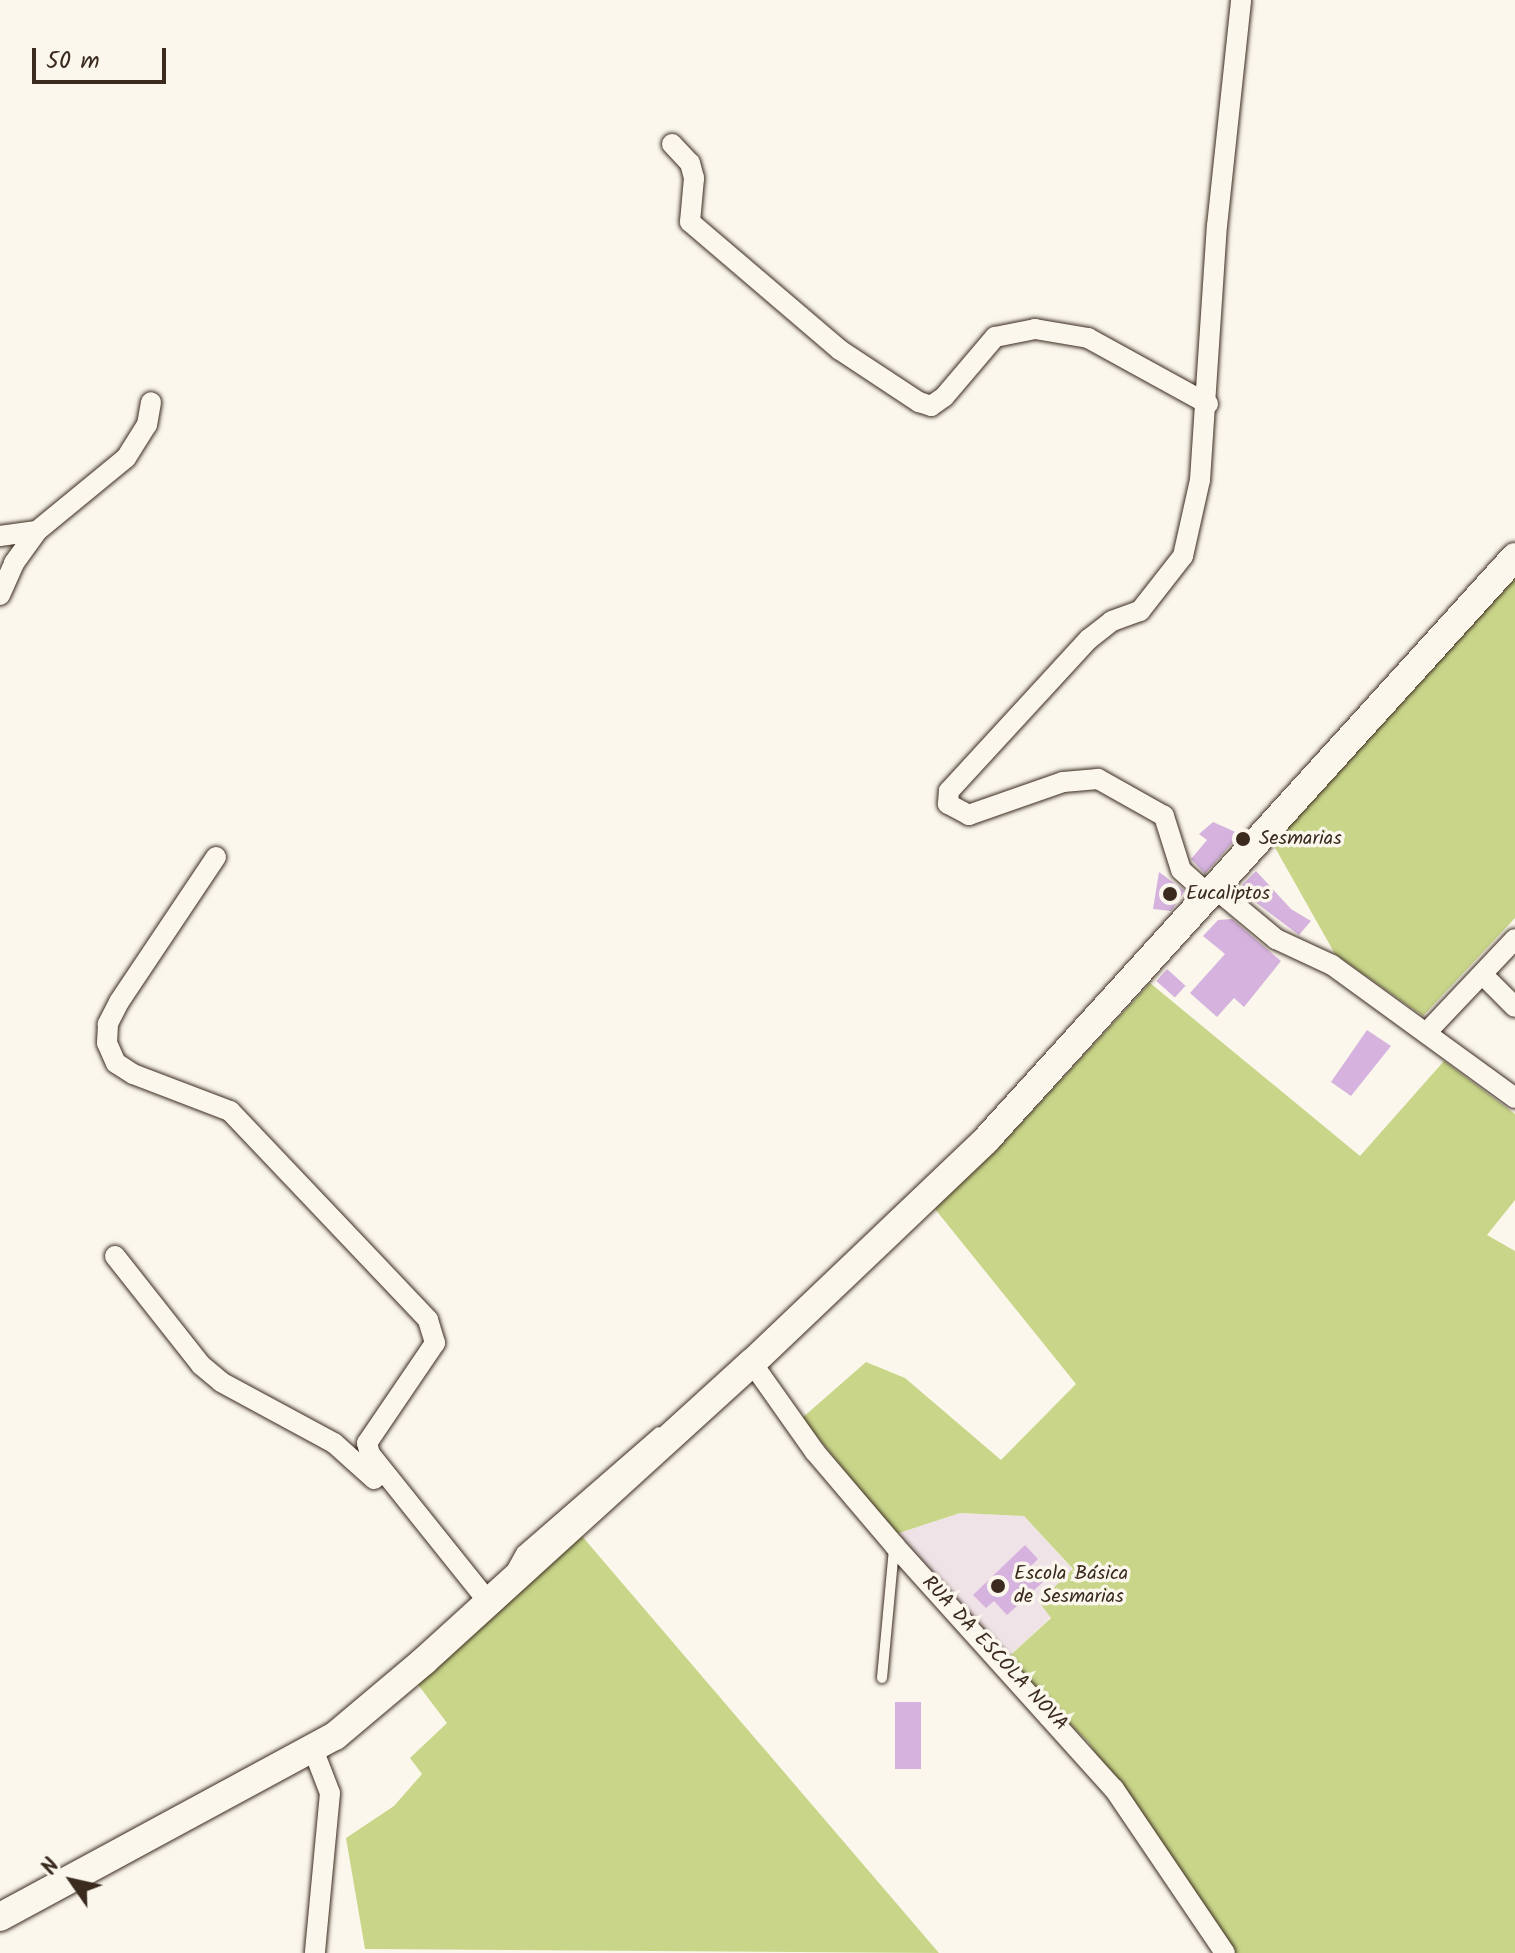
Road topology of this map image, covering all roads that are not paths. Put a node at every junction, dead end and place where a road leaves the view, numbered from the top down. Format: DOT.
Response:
graph roads {
  1 [pos="1241,0"];
  2 [pos="672,144"];
  3 [pos="151,402"];
  4 [pos="1208,404"];
  5 [pos="37,531"];
  6 [pos="0,536"];
  7 [pos="1515,557"];
  8 [pos="0,595"];
  9 [pos="216,857"];
  10 [pos="1214,894"];
  11 [pos="1515,939"];
  12 [pos="1483,975"];
  13 [pos="1515,1007"];
  14 [pos="1426,1033"];
  15 [pos="1515,1098"];
  16 [pos="115,1256"];
  17 [pos="752,1363"];
  18 [pos="895,1546"];
  19 [pos="489,1598"];
  20 [pos="882,1678"];
  21 [pos="313,1749"];
  22 [pos="0,1917"];
  23 [pos="315,1953"];
  24 [pos="1225,1953"];
  1 -- 4 [label="street"];
  2 -- 4 [label="street"];
  3 -- 5 [label="street"];
  4 -- 10 [label="street"];
  5 -- 6 [label="street"];
  5 -- 8 [label="street"];
  7 -- 10 [label="main road"];
  9 -- 19 [label="street"];
  10 -- 14 [label="street"];
  10 -- 17 [label="main road"];
  11 -- 12 [label="street"];
  12 -- 13 [label="street"];
  12 -- 14 [label="street"];
  14 -- 15 [label="street"];
  16 -- 19 [label="street"];
  17 -- 18 [label="street, RUA DA ESCOLA NOVA"];
  17 -- 19 [label="main road"];
  18 -- 20 [label="lane"];
  18 -- 24 [label="street, RUA DA ESCOLA NOVA"];
  19 -- 21 [label="main road"];
  21 -- 22 [label="main road"];
  21 -- 23 [label="street"];
}
